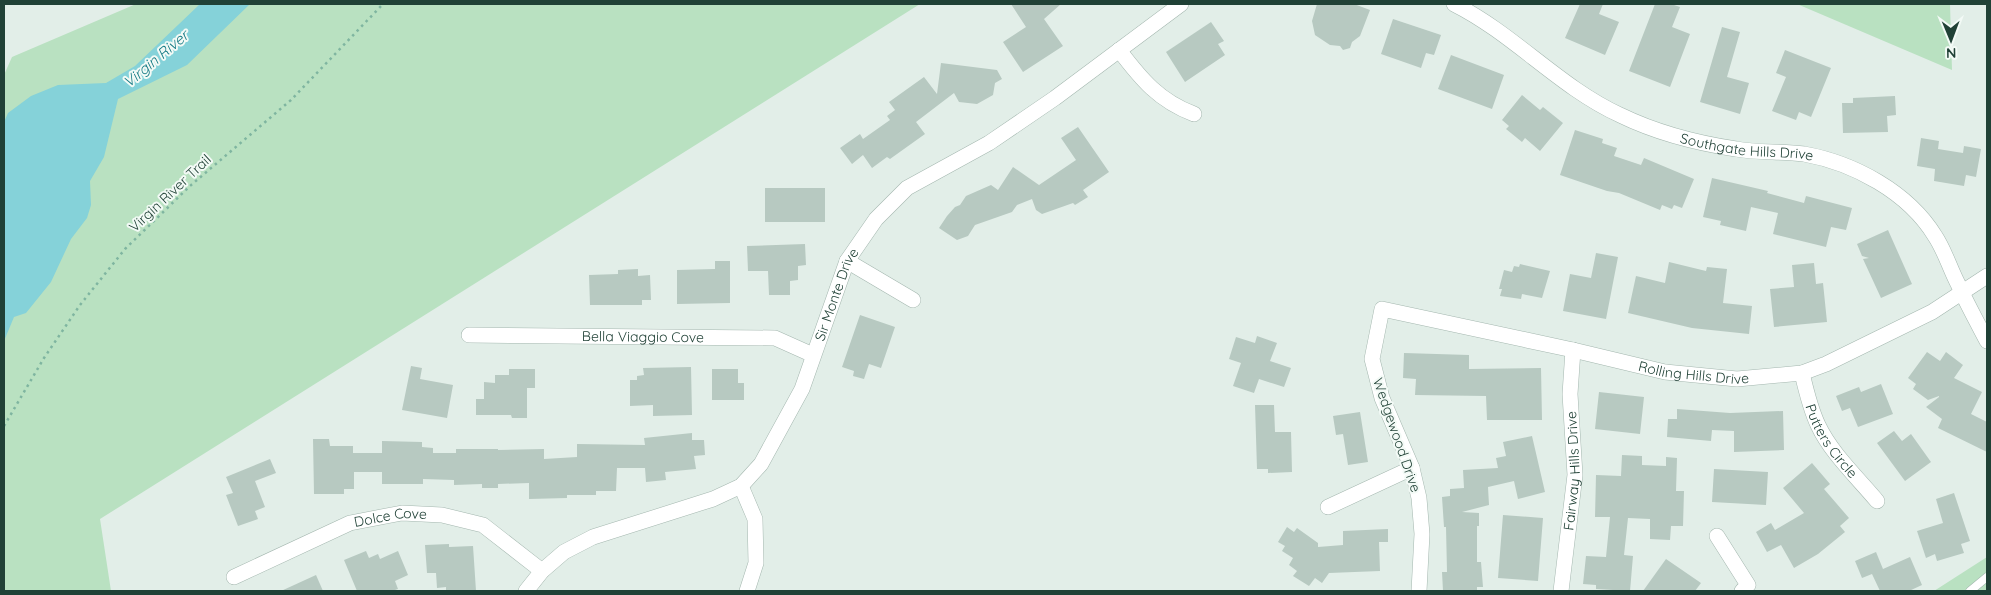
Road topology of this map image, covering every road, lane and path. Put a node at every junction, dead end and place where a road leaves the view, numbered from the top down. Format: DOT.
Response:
graph roads {
  1 [pos="383,4"];
  2 [pos="1181,4"];
  3 [pos="1454,4"];
  4 [pos="1119,50"];
  5 [pos="1194,114"];
  6 [pos="847,261"];
  7 [pos="1987,276"];
  8 [pos="1962,293"];
  9 [pos="913,300"];
  10 [pos="1382,309"];
  11 [pos="470,335"];
  12 [pos="1987,341"];
  13 [pos="1574,350"];
  14 [pos="813,355"];
  15 [pos="1802,373"];
  16 [pos="4,426"];
  17 [pos="1412,468"];
  18 [pos="741,486"];
  19 [pos="1877,501"];
  20 [pos="1328,507"];
  21 [pos="1717,536"];
  22 [pos="542,572"];
  23 [pos="1987,576"];
  24 [pos="234,577"];
  25 [pos="526,591"];
  26 [pos="747,591"];
  27 [pos="1419,591"];
  28 [pos="1561,591"];
  29 [pos="1742,591"];
  30 [pos="1970,591"];
  1 -- 16 [label="path, Virgin River Trail"];
  2 -- 4 [label="street, Sir Monte Drive"];
  3 -- 8 [label="street, Southgate Hills Drive"];
  4 -- 5 [label="street"];
  4 -- 6 [label="street, Sir Monte Drive"];
  6 -- 9 [label="street"];
  6 -- 14 [label="street, Sir Monte Drive"];
  7 -- 8 [label="street, Rolling Hills Drive"];
  8 -- 12 [label="street, Southgate Hills Drive"];
  8 -- 15 [label="street, Rolling Hills Drive"];
  10 -- 13 [label="street, Rolling Hills Drive"];
  10 -- 17 [label="street, Wedgewood Drive"];
  11 -- 14 [label="street, Bella Viaggio Cove"];
  13 -- 15 [label="street, Rolling Hills Drive"];
  13 -- 28 [label="street, Fairway Hills Drive"];
  14 -- 18 [label="street, Sir Monte Drive"];
  15 -- 19 [label="street, Putters Circle"];
  17 -- 20 [label="street"];
  17 -- 27 [label="street, Wedgewood Drive"];
  18 -- 22 [label="street, Sir Monte Drive"];
  18 -- 26 [label="street"];
  21 -- 29 [label="street"];
  22 -- 24 [label="street, Dolce Cove"];
  22 -- 25 [label="street, Sir Monte Drive"];
  23 -- 30 [label="lane"];
}
